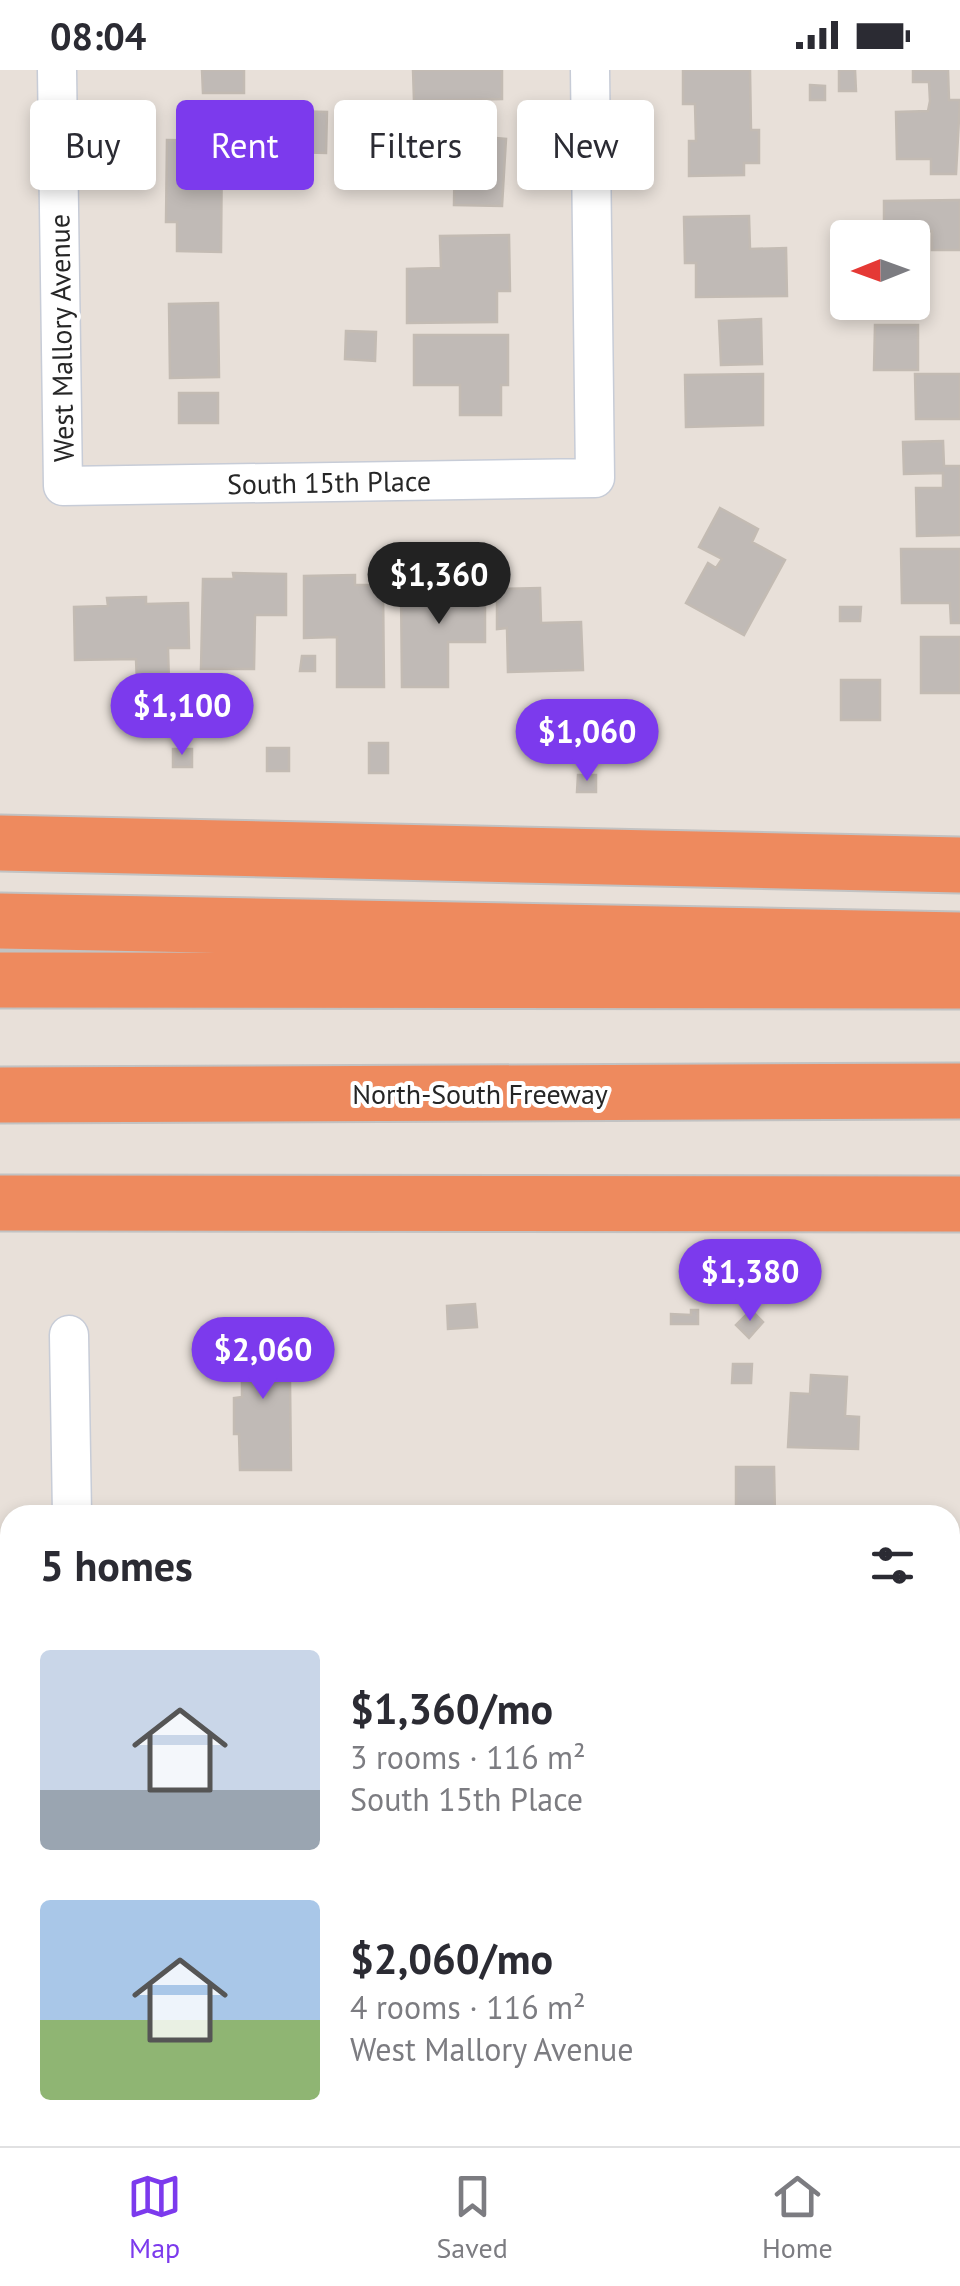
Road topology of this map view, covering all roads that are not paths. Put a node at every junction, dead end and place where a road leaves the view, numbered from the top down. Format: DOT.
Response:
graph roads {
  1 [pos="57,70"];
  2 [pos="590,70"];
  3 [pos="63,486"];
  4 [pos="0,844"];
  5 [pos="960,865"];
  6 [pos="0,922"];
  7 [pos="960,940"];
  8 [pos="0,980"];
  9 [pos="960,981"];
  10 [pos="960,1091"];
  11 [pos="0,1095"];
  12 [pos="0,1203"];
  13 [pos="960,1207"];
  14 [pos="69,1336"];
  15 [pos="72,1505"];
  1 -- 3 [label="street, West Mallory Avenue"];
  2 -- 3 [label="street, South 15th Place"];
  4 -- 5 [label="highway"];
  6 -- 7 [label="highway"];
  8 -- 9 [label="highway"];
  10 -- 11 [label="highway, North-South Freeway"];
  12 -- 13 [label="highway"];
  14 -- 15 [label="street"];
}
